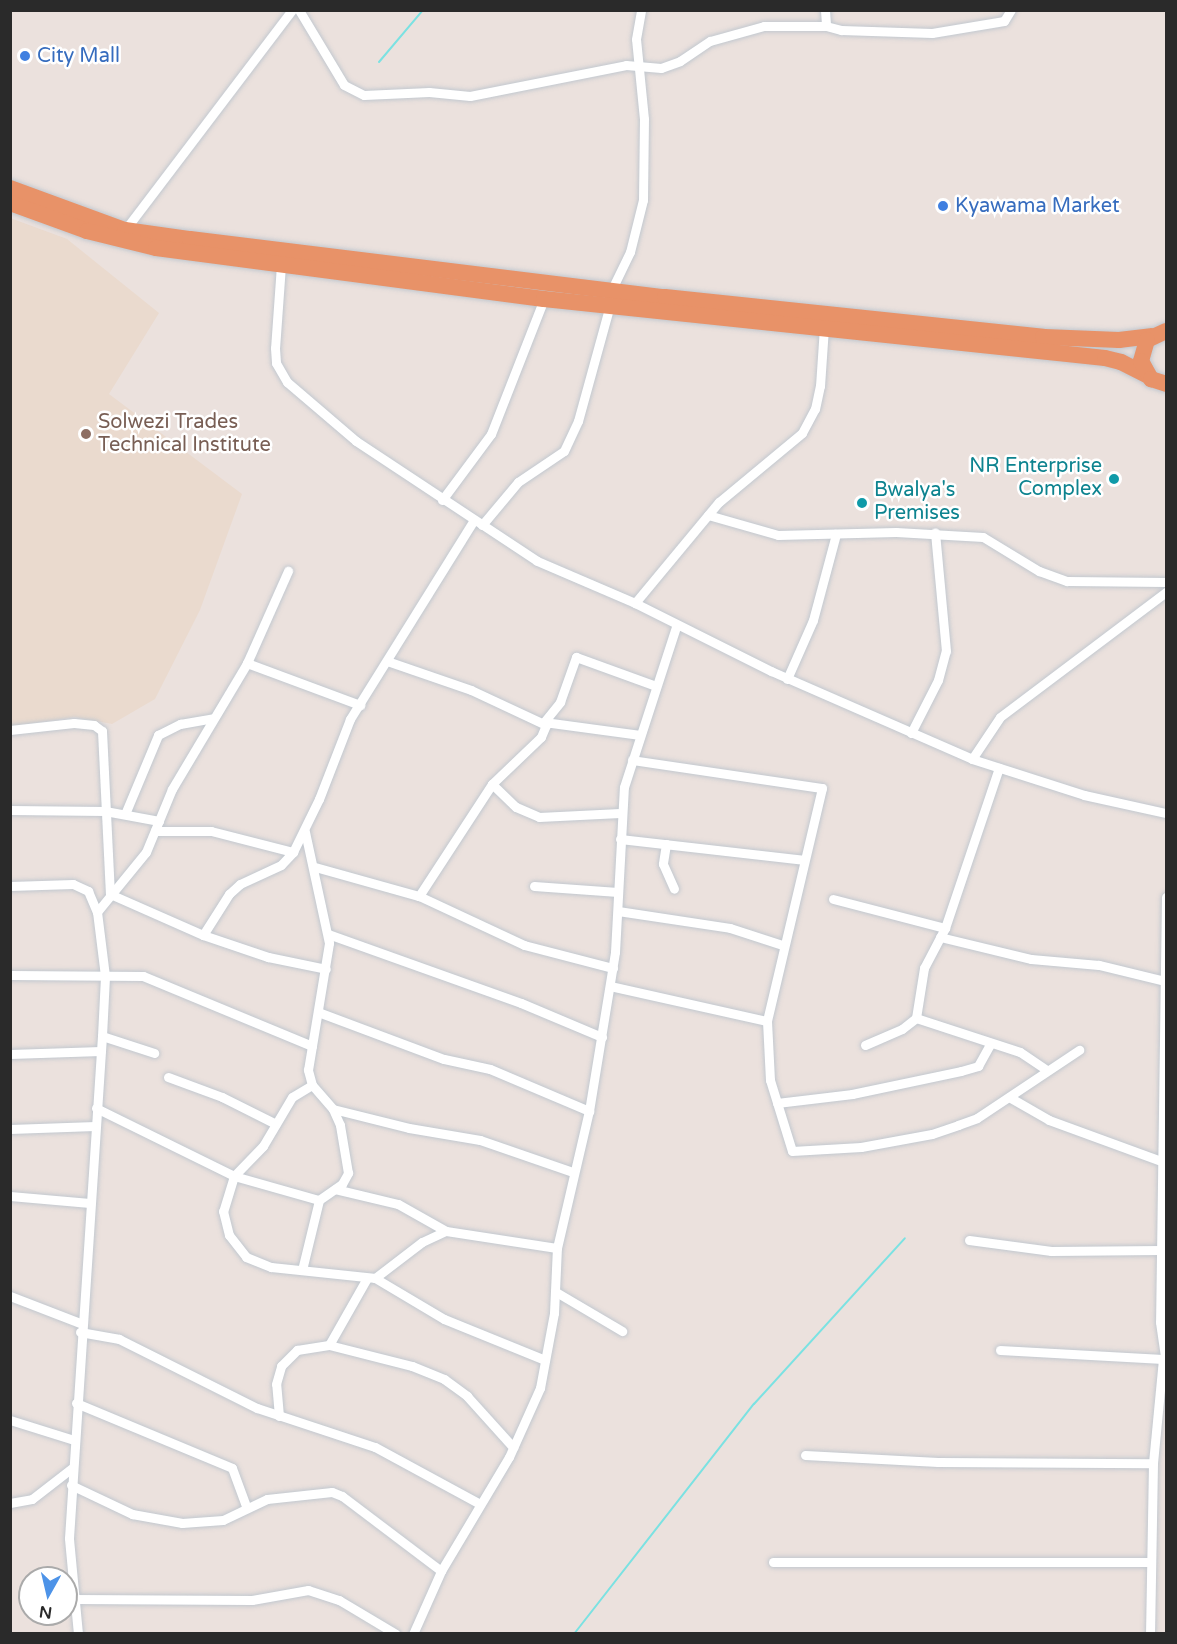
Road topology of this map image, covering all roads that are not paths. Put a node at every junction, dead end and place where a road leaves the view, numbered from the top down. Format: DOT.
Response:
graph roads {
  1 [pos="292,10"];
  2 [pos="299,10"];
  3 [pos="641,10"];
  4 [pos="825,10"];
  5 [pos="1011,10"];
  6 [pos="826,26"];
  7 [pos="638,65"];
  8 [pos="10,189"];
  9 [pos="10,203"];
  10 [pos="125,230"];
  11 [pos="281,266"];
  12 [pos="611,297"];
  13 [pos="544,299"];
  14 [pos="824,327"];
  15 [pos="1159,334"];
  16 [pos="1148,376"];
  17 [pos="1167,384"];
  18 [pos="442,500"];
  19 [pos="708,515"];
  20 [pos="478,522"];
  21 [pos="935,533"];
  22 [pos="836,534"];
  23 [pos="288,571"];
  24 [pos="1167,582"];
  25 [pos="1167,592"];
  26 [pos="635,603"];
  27 [pos="676,627"];
  28 [pos="387,661"];
  29 [pos="247,663"];
  30 [pos="787,679"];
  31 [pos="657,686"];
  32 [pos="360,705"];
  33 [pos="213,718"];
  34 [pos="544,722"];
  35 [pos="10,730"];
  36 [pos="911,733"];
  37 [pos="640,735"];
  38 [pos="972,759"];
  39 [pos="632,760"];
  40 [pos="999,768"];
  41 [pos="492,784"];
  42 [pos="10,810"];
  43 [pos="105,811"];
  44 [pos="1166,812"];
  45 [pos="620,813"];
  46 [pos="125,814"];
  47 [pos="159,821"];
  48 [pos="1167,824"];
  49 [pos="155,831"];
  50 [pos="305,832"];
  51 [pos="620,839"];
  52 [pos="666,844"];
  53 [pos="293,852"];
  54 [pos="803,860"];
  55 [pos="315,867"];
  56 [pos="10,886"];
  57 [pos="534,886"];
  58 [pos="674,889"];
  59 [pos="618,892"];
  60 [pos="110,894"];
  61 [pos="419,896"];
  62 [pos="1167,897"];
  63 [pos="833,899"];
  64 [pos="618,911"];
  65 [pos="97,912"];
  66 [pos="945,928"];
  67 [pos="328,934"];
  68 [pos="203,935"];
  69 [pos="940,937"];
  70 [pos="782,945"];
  71 [pos="613,968"];
  72 [pos="326,969"];
  73 [pos="10,975"];
  74 [pos="105,976"];
  75 [pos="1165,981"];
  76 [pos="610,986"];
  77 [pos="318,1012"];
  78 [pos="916,1018"];
  79 [pos="767,1020"];
  80 [pos="102,1036"];
  81 [pos="602,1038"];
  82 [pos="991,1043"];
  83 [pos="865,1045"];
  84 [pos="312,1046"];
  85 [pos="101,1050"];
  86 [pos="1079,1050"];
  87 [pos="154,1053"];
  88 [pos="10,1054"];
  89 [pos="1047,1070"];
  90 [pos="168,1077"];
  91 [pos="312,1084"];
  92 [pos="1009,1096"];
  93 [pos="777,1103"];
  94 [pos="96,1108"];
  95 [pos="333,1109"];
  96 [pos="589,1111"];
  97 [pos="276,1124"];
  98 [pos="95,1125"];
  99 [pos="10,1129"];
  100 [pos="1164,1162"];
  101 [pos="573,1172"];
  102 [pos="234,1176"];
  103 [pos="335,1190"];
  104 [pos="10,1196"];
  105 [pos="319,1200"];
  106 [pos="90,1203"];
  107 [pos="446,1231"];
  108 [pos="969,1240"];
  109 [pos="557,1248"];
  110 [pos="1161,1250"];
  111 [pos="302,1270"];
  112 [pos="371,1278"];
  113 [pos="556,1292"];
  114 [pos="10,1296"];
  115 [pos="80,1328"];
  116 [pos="622,1331"];
  117 [pos="329,1345"];
  118 [pos="1000,1350"];
  119 [pos="545,1360"];
  120 [pos="1165,1361"];
  121 [pos="76,1403"];
  122 [pos="279,1416"];
  123 [pos="10,1420"];
  124 [pos="74,1440"];
  125 [pos="513,1447"];
  126 [pos="805,1455"];
  127 [pos="1153,1463"];
  128 [pos="72,1468"];
  129 [pos="71,1485"];
  130 [pos="10,1503"];
  131 [pos="480,1504"];
  132 [pos="246,1506"];
  133 [pos="773,1562"];
  134 [pos="1151,1562"];
  135 [pos="70,1566"];
  136 [pos="441,1571"];
  137 [pos="78,1599"];
  138 [pos="396,1634"];
  139 [pos="414,1634"];
  140 [pos="1149,1634"];
  1 -- 10 [label="street"];
  2 -- 7 [label="street"];
  3 -- 7 [label="street"];
  4 -- 6 [label="street"];
  5 -- 6 [label="street"];
  6 -- 7 [label="street"];
  7 -- 12 [label="street"];
  8 -- 10 [label="highway"];
  9 -- 11 [label="highway"];
  10 -- 12 [label="highway"];
  11 -- 13 [label="highway"];
  11 -- 18 [label="street"];
  12 -- 13 [label="highway"];
  12 -- 14 [label="highway"];
  12 -- 15 [label="highway"];
  12 -- 20 [label="street"];
  13 -- 18 [label="street"];
  14 -- 16 [label="highway"];
  14 -- 19 [label="street"];
  15 -- 16 [label="highway"];
  16 -- 17 [label="highway"];
  18 -- 20 [label="street"];
  19 -- 22 [label="street"];
  19 -- 26 [label="street"];
  20 -- 26 [label="street"];
  20 -- 28 [label="street"];
  21 -- 22 [label="street"];
  21 -- 24 [label="street"];
  21 -- 36 [label="street"];
  22 -- 30 [label="street"];
  23 -- 29 [label="street"];
  25 -- 38 [label="street"];
  26 -- 27 [label="street"];
  27 -- 30 [label="street"];
  27 -- 31 [label="street"];
  28 -- 32 [label="street"];
  28 -- 34 [label="street"];
  29 -- 32 [label="street"];
  29 -- 33 [label="street"];
  30 -- 36 [label="street"];
  31 -- 34 [label="street"];
  31 -- 37 [label="street"];
  32 -- 50 [label="street"];
  33 -- 46 [label="street"];
  33 -- 47 [label="street"];
  34 -- 37 [label="street"];
  34 -- 41 [label="street"];
  35 -- 43 [label="street"];
  36 -- 38 [label="street"];
  37 -- 39 [label="street"];
  38 -- 40 [label="street"];
  39 -- 45 [label="street"];
  39 -- 54 [label="street"];
  40 -- 44 [label="street"];
  40 -- 66 [label="street"];
  41 -- 45 [label="street"];
  41 -- 61 [label="street"];
  42 -- 43 [label="street"];
  43 -- 46 [label="street"];
  43 -- 60 [label="street"];
  44 -- 48 [label="street"];
  45 -- 51 [label="street"];
  46 -- 47 [label="street"];
  47 -- 49 [label="street"];
  49 -- 53 [label="street"];
  49 -- 60 [label="street"];
  50 -- 53 [label="street"];
  50 -- 55 [label="street"];
  51 -- 52 [label="street"];
  51 -- 59 [label="street"];
  52 -- 54 [label="street"];
  52 -- 58 [label="street"];
  53 -- 68 [label="street"];
  54 -- 70 [label="street"];
  55 -- 61 [label="street"];
  55 -- 67 [label="street"];
  56 -- 65 [label="street"];
  57 -- 59 [label="street"];
  59 -- 64 [label="street"];
  60 -- 65 [label="street"];
  60 -- 68 [label="street"];
  61 -- 71 [label="street"];
  62 -- 75 [label="street"];
  63 -- 66 [label="street"];
  64 -- 70 [label="street"];
  64 -- 71 [label="street"];
  65 -- 74 [label="street"];
  66 -- 69 [label="street"];
  67 -- 72 [label="street"];
  67 -- 81 [label="street"];
  68 -- 72 [label="street"];
  69 -- 75 [label="street"];
  69 -- 78 [label="street"];
  70 -- 79 [label="street"];
  71 -- 76 [label="street"];
  72 -- 77 [label="street"];
  73 -- 74 [label="street"];
  74 -- 80 [label="street"];
  74 -- 84 [label="street"];
  75 -- 100 [label="street"];
  76 -- 79 [label="street"];
  76 -- 81 [label="street"];
  77 -- 84 [label="street"];
  77 -- 96 [label="street"];
  78 -- 82 [label="street"];
  78 -- 83 [label="street"];
  79 -- 93 [label="street"];
  80 -- 85 [label="street"];
  80 -- 87 [label="street"];
  81 -- 96 [label="street"];
  82 -- 89 [label="street"];
  82 -- 93 [label="street"];
  84 -- 91 [label="street"];
  85 -- 88 [label="street"];
  85 -- 94 [label="street"];
  86 -- 89 [label="street"];
  89 -- 92 [label="street"];
  90 -- 97 [label="street"];
  91 -- 95 [label="street"];
  91 -- 97 [label="street"];
  92 -- 93 [label="street"];
  92 -- 100 [label="street"];
  94 -- 98 [label="street"];
  94 -- 102 [label="street"];
  95 -- 101 [label="street"];
  95 -- 103 [label="street"];
  96 -- 101 [label="street"];
  97 -- 102 [label="street"];
  98 -- 99 [label="street"];
  98 -- 106 [label="street"];
  100 -- 110 [label="street"];
  101 -- 109 [label="street"];
  102 -- 105 [label="street"];
  102 -- 111 [label="street"];
  103 -- 105 [label="street"];
  103 -- 107 [label="street"];
  104 -- 106 [label="street"];
  105 -- 111 [label="street"];
  106 -- 115 [label="street"];
  107 -- 109 [label="street"];
  107 -- 112 [label="street"];
  108 -- 110 [label="street"];
  109 -- 113 [label="street"];
  110 -- 120 [label="street"];
  111 -- 112 [label="street"];
  112 -- 117 [label="street"];
  112 -- 119 [label="street"];
  113 -- 116 [label="street"];
  113 -- 119 [label="street"];
  114 -- 115 [label="street"];
  115 -- 121 [label="street"];
  115 -- 122 [label="street"];
  117 -- 122 [label="street"];
  117 -- 125 [label="street"];
  118 -- 120 [label="street"];
  119 -- 125 [label="street"];
  120 -- 127 [label="street"];
  121 -- 124 [label="street"];
  121 -- 132 [label="street"];
  122 -- 131 [label="street"];
  123 -- 124 [label="street"];
  124 -- 128 [label="street"];
  125 -- 131 [label="street"];
  126 -- 127 [label="street"];
  127 -- 134 [label="street"];
  128 -- 129 [label="street"];
  128 -- 130 [label="street"];
  129 -- 132 [label="street"];
  129 -- 135 [label="street"];
  131 -- 136 [label="street"];
  132 -- 136 [label="street"];
  133 -- 134 [label="street"];
  134 -- 140 [label="street"];
  136 -- 139 [label="street"];
  137 -- 138 [label="street"];
}
